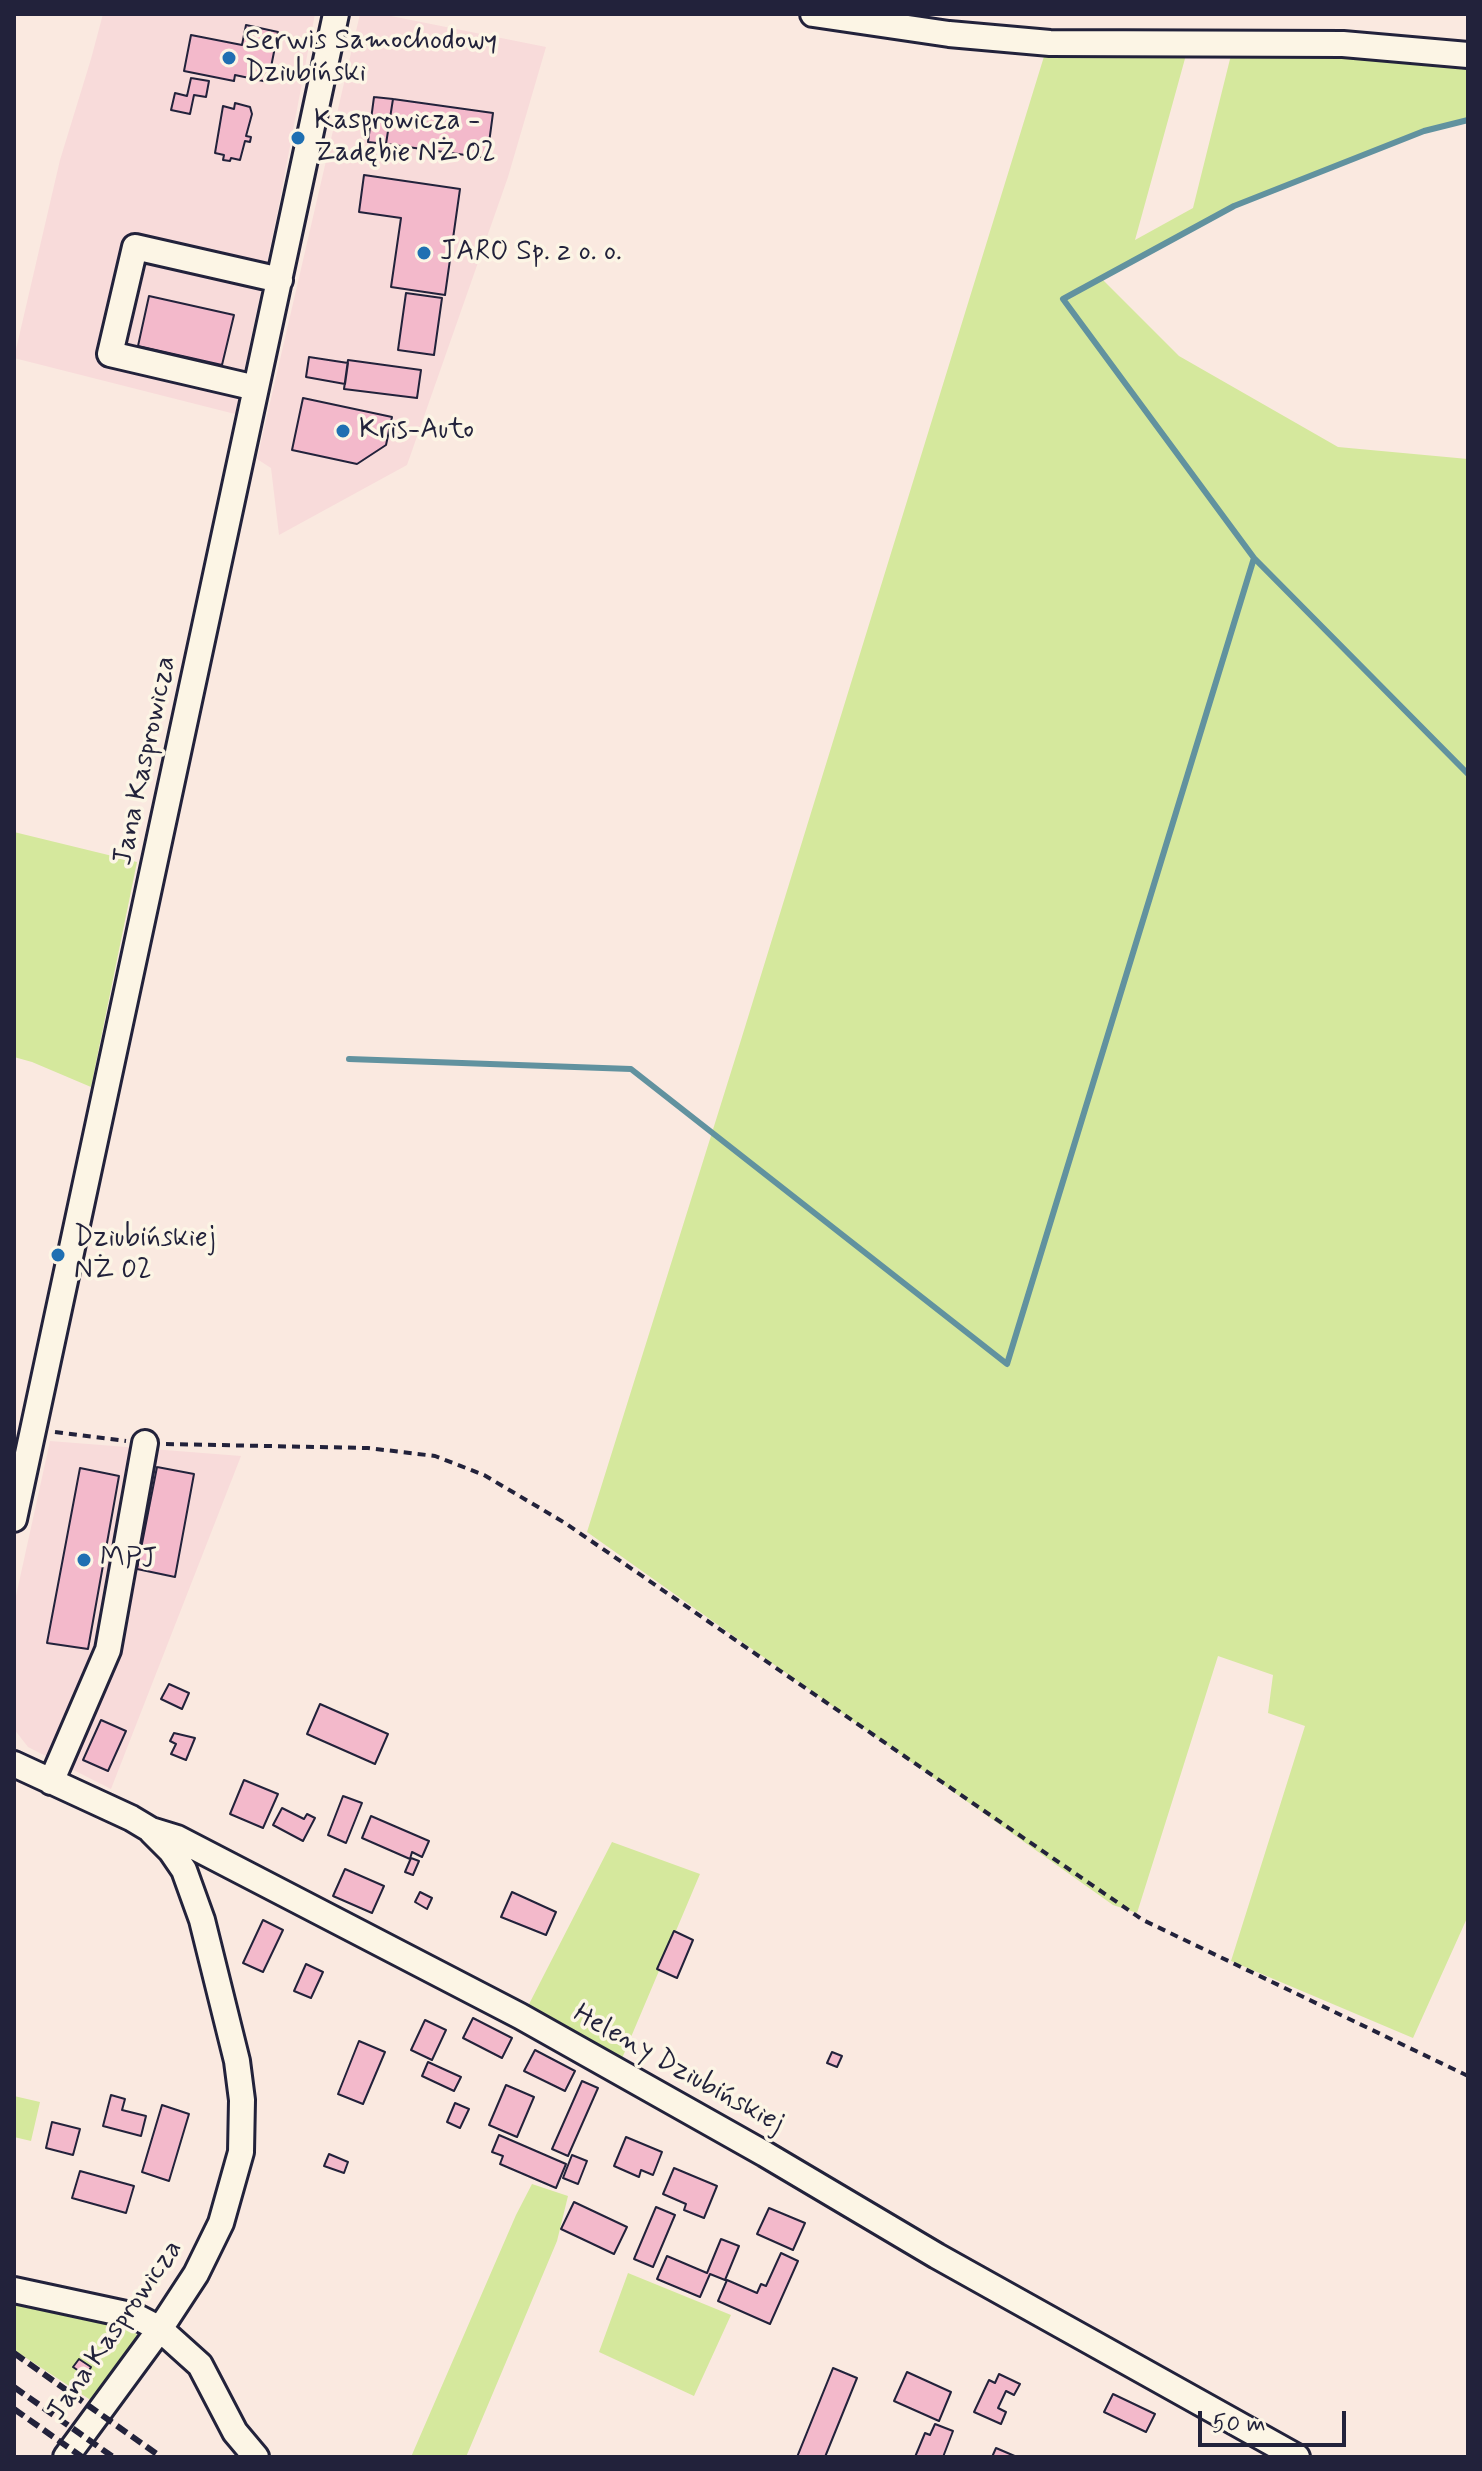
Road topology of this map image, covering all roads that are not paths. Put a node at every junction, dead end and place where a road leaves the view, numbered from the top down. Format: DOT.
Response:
graph roads {
  1 [pos="336,14"];
  2 [pos="813,14"];
  3 [pos="1468,55"];
  4 [pos="280,280"];
  5 [pos="256,388"];
  6 [pos="145,1443"];
  7 [pos="14,1519"];
  8 [pos="14,1764"];
  9 [pos="51,1782"];
  10 [pos="151,1830"];
  11 [pos="245,1872"];
  12 [pos="196,1901"];
  13 [pos="14,2290"];
  14 [pos="160,2329"];
  15 [pos="66,2457"];
  16 [pos="256,2457"];
  17 [pos="1297,2457"];
  1 -- 4 [label="street, Jana Kasprowicza"];
  2 -- 3 [label="street"];
  4 -- 5 [label="street, Jana Kasprowicza"];
  4 -- 5 [label="street"];
  5 -- 7 [label="street, Jana Kasprowicza"];
  6 -- 9 [label="street"];
  8 -- 9 [label="street, Heleny Dziubińskiej"];
  9 -- 10 [label="street, Heleny Dziubińskiej"];
  10 -- 11 [label="street, Heleny Dziubińskiej"];
  10 -- 12 [label="street, Jana Kasprowicza"];
  11 -- 12 [label="street"];
  11 -- 17 [label="street, Heleny Dziubińskiej"];
  12 -- 14 [label="street, Jana Kasprowicza"];
  13 -- 14 [label="street"];
  14 -- 15 [label="street, Jana Kasprowicza"];
  14 -- 16 [label="street"];
}
